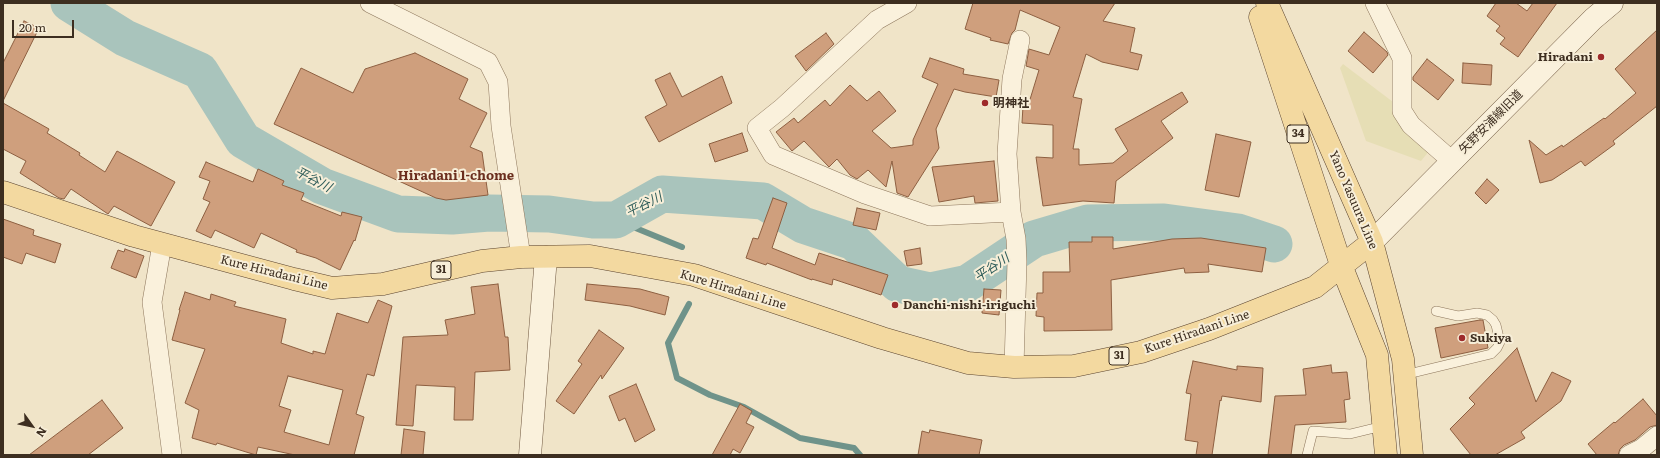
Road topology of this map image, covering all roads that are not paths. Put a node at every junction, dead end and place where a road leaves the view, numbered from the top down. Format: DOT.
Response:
graph roads {
  1 [pos="370,3"];
  2 [pos="907,3"];
  3 [pos="1255,3"];
  4 [pos="1267,3"];
  5 [pos="1375,3"];
  6 [pos="1612,3"];
  7 [pos="1020,40"];
  8 [pos="1452,161"];
  9 [pos="3,192"];
  10 [pos="1011,212"];
  11 [pos="1372,242"];
  12 [pos="162,244"];
  13 [pos="521,257"];
  14 [pos="546,257"];
  15 [pos="1341,265"];
  16 [pos="1436,311"];
  17 [pos="1014,367"];
  18 [pos="1404,375"];
  19 [pos="1383,426"];
  20 [pos="1657,436"];
  21 [pos="172,455"];
  22 [pos="530,455"];
  23 [pos="1307,455"];
  24 [pos="1386,455"];
  25 [pos="1412,455"];
  26 [pos="1629,455"];
  1 -- 13 [label="street"];
  2 -- 10 [label="street"];
  3 -- 15 [label="main road, 34"];
  4 -- 11 [label="main road, Yano Yasuura Line / 34"];
  5 -- 8 [label="street"];
  6 -- 8 [label="street, 矢野安浦線旧道"];
  7 -- 10 [label="street"];
  8 -- 11 [label="street, 矢野安浦線旧道"];
  9 -- 12 [label="main road, Kure Hiradani Line / 31"];
  10 -- 17 [label="street"];
  11 -- 15 [label="main road, Kure Hiradani Line / 31"];
  11 -- 18 [label="main road, Yano Yasuura Line / 34"];
  12 -- 13 [label="main road, Kure Hiradani Line / 31"];
  12 -- 21 [label="street"];
  13 -- 14 [label="main road, Kure Hiradani Line / 31"];
  14 -- 17 [label="main road, Kure Hiradani Line / 31"];
  14 -- 22 [label="street"];
  15 -- 17 [label="main road, Kure Hiradani Line / 31"];
  15 -- 19 [label="main road, 34"];
  16 -- 18 [label="lane"];
  18 -- 25 [label="main road, Yano Yasuura Line / 34"];
  19 -- 23 [label="lane"];
  19 -- 24 [label="main road, 34"];
  20 -- 26 [label="street"];
}
